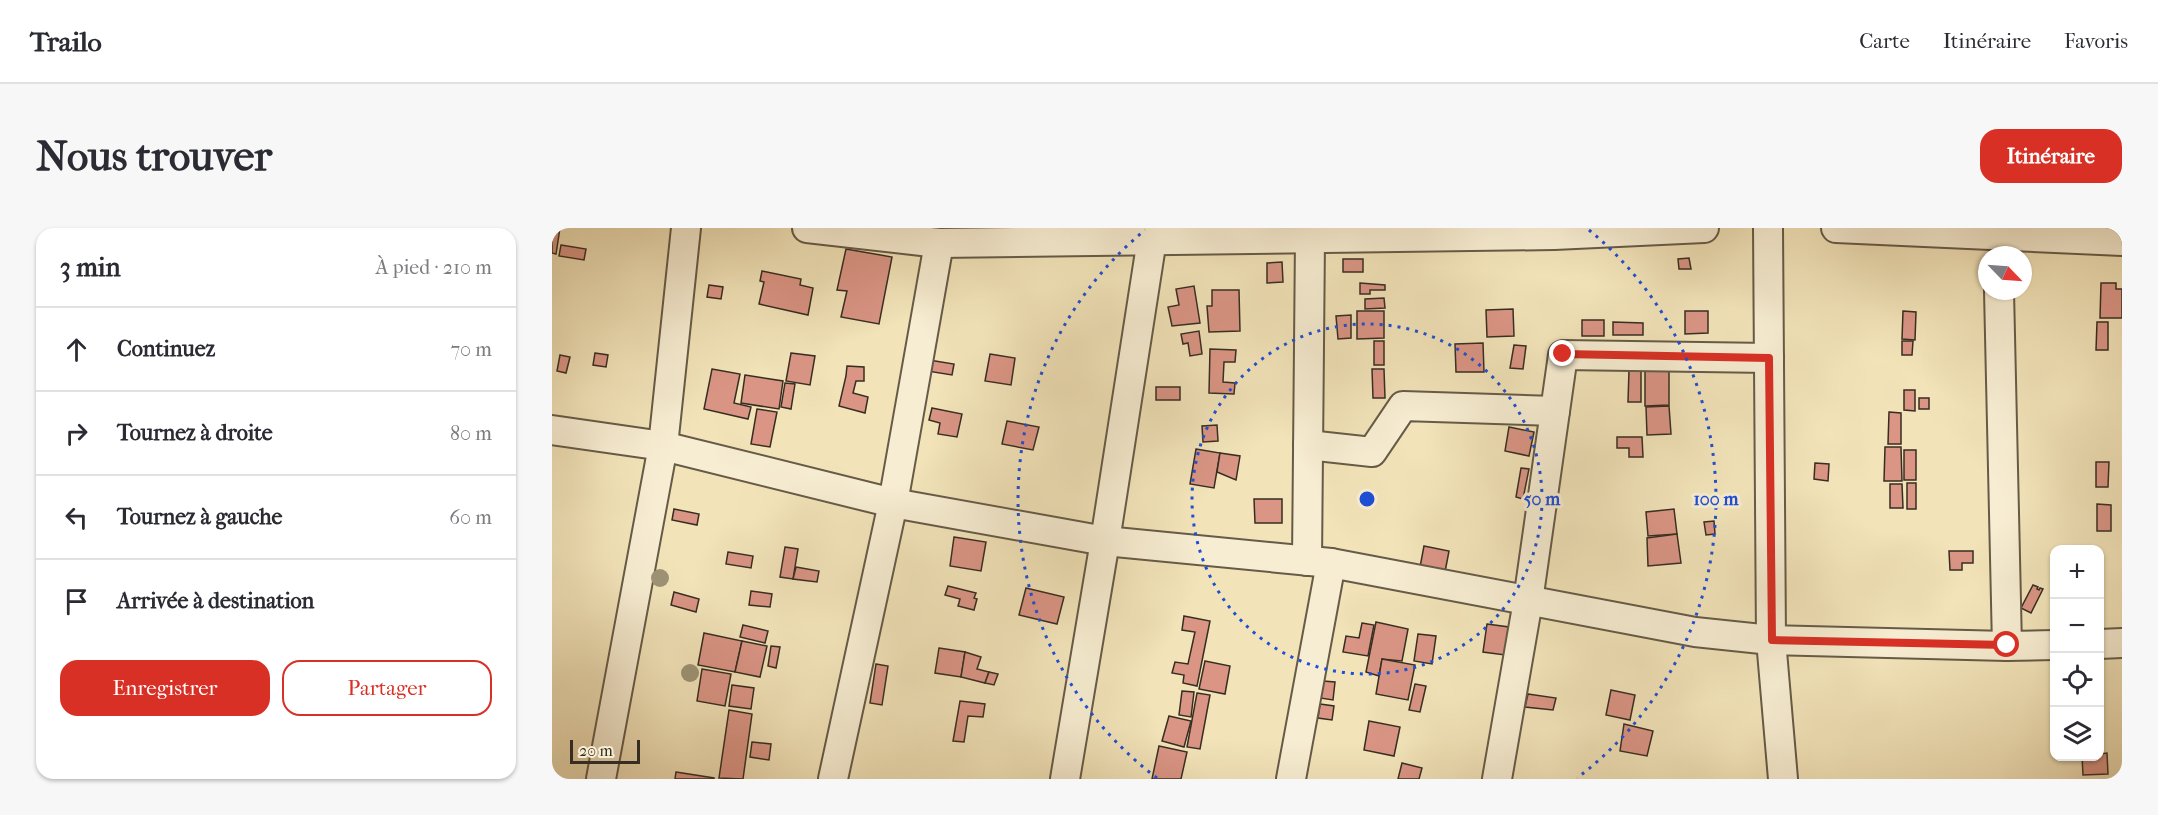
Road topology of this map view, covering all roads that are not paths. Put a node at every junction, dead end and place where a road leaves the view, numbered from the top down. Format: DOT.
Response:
graph roads {
  1 [pos="686,228"];
  2 [pos="807,228"];
  3 [pos="1704,228"];
  4 [pos="1768,228"];
  5 [pos="1836,228"];
  6 [pos="1554,232"];
  7 [pos="1078,235"];
  8 [pos="1310,238"];
  9 [pos="1152,240"];
  10 [pos="2122,241"];
  11 [pos="939,243"];
  12 [pos="1998,245"];
  13 [pos="1999,300"];
  14 [pos="1769,358"];
  15 [pos="1555,411"];
  16 [pos="552,430"];
  17 [pos="1308,445"];
  18 [pos="663,446"];
  19 [pos="892,503"];
  20 [pos="1105,542"];
  21 [pos="1318,562"];
  22 [pos="1528,601"];
  23 [pos="1772,640"];
  24 [pos="2104,644"];
  25 [pos="2122,644"];
  26 [pos="2007,645"];
  27 [pos="2050,645"];
  28 [pos="602,779"];
  29 [pos="833,779"];
  30 [pos="1065,779"];
  31 [pos="1290,779"];
  32 [pos="1497,779"];
  33 [pos="1783,779"];
  1 -- 18 [label="street"];
  2 -- 11 [label="street"];
  3 -- 6 [label="street"];
  4 -- 14 [label="street"];
  5 -- 12 [label="street"];
  6 -- 8 [label="street"];
  7 -- 9 [label="street"];
  7 -- 11 [label="street"];
  8 -- 9 [label="street"];
  8 -- 17 [label="street"];
  9 -- 20 [label="street"];
  10 -- 12 [label="street"];
  11 -- 19 [label="street"];
  13 -- 26 [label="street"];
  14 -- 15 [label="street"];
  14 -- 23 [label="street"];
  15 -- 17 [label="street"];
  15 -- 22 [label="street"];
  16 -- 18 [label="street"];
  17 -- 21 [label="street"];
  18 -- 19 [label="street"];
  18 -- 28 [label="street"];
  19 -- 20 [label="street"];
  19 -- 29 [label="street"];
  20 -- 21 [label="street"];
  20 -- 30 [label="street"];
  21 -- 22 [label="street"];
  21 -- 31 [label="street"];
  22 -- 23 [label="street"];
  22 -- 32 [label="street"];
  23 -- 26 [label="street"];
  23 -- 33 [label="street"];
  24 -- 25 [label="street"];
  26 -- 27 [label="street"];
}
